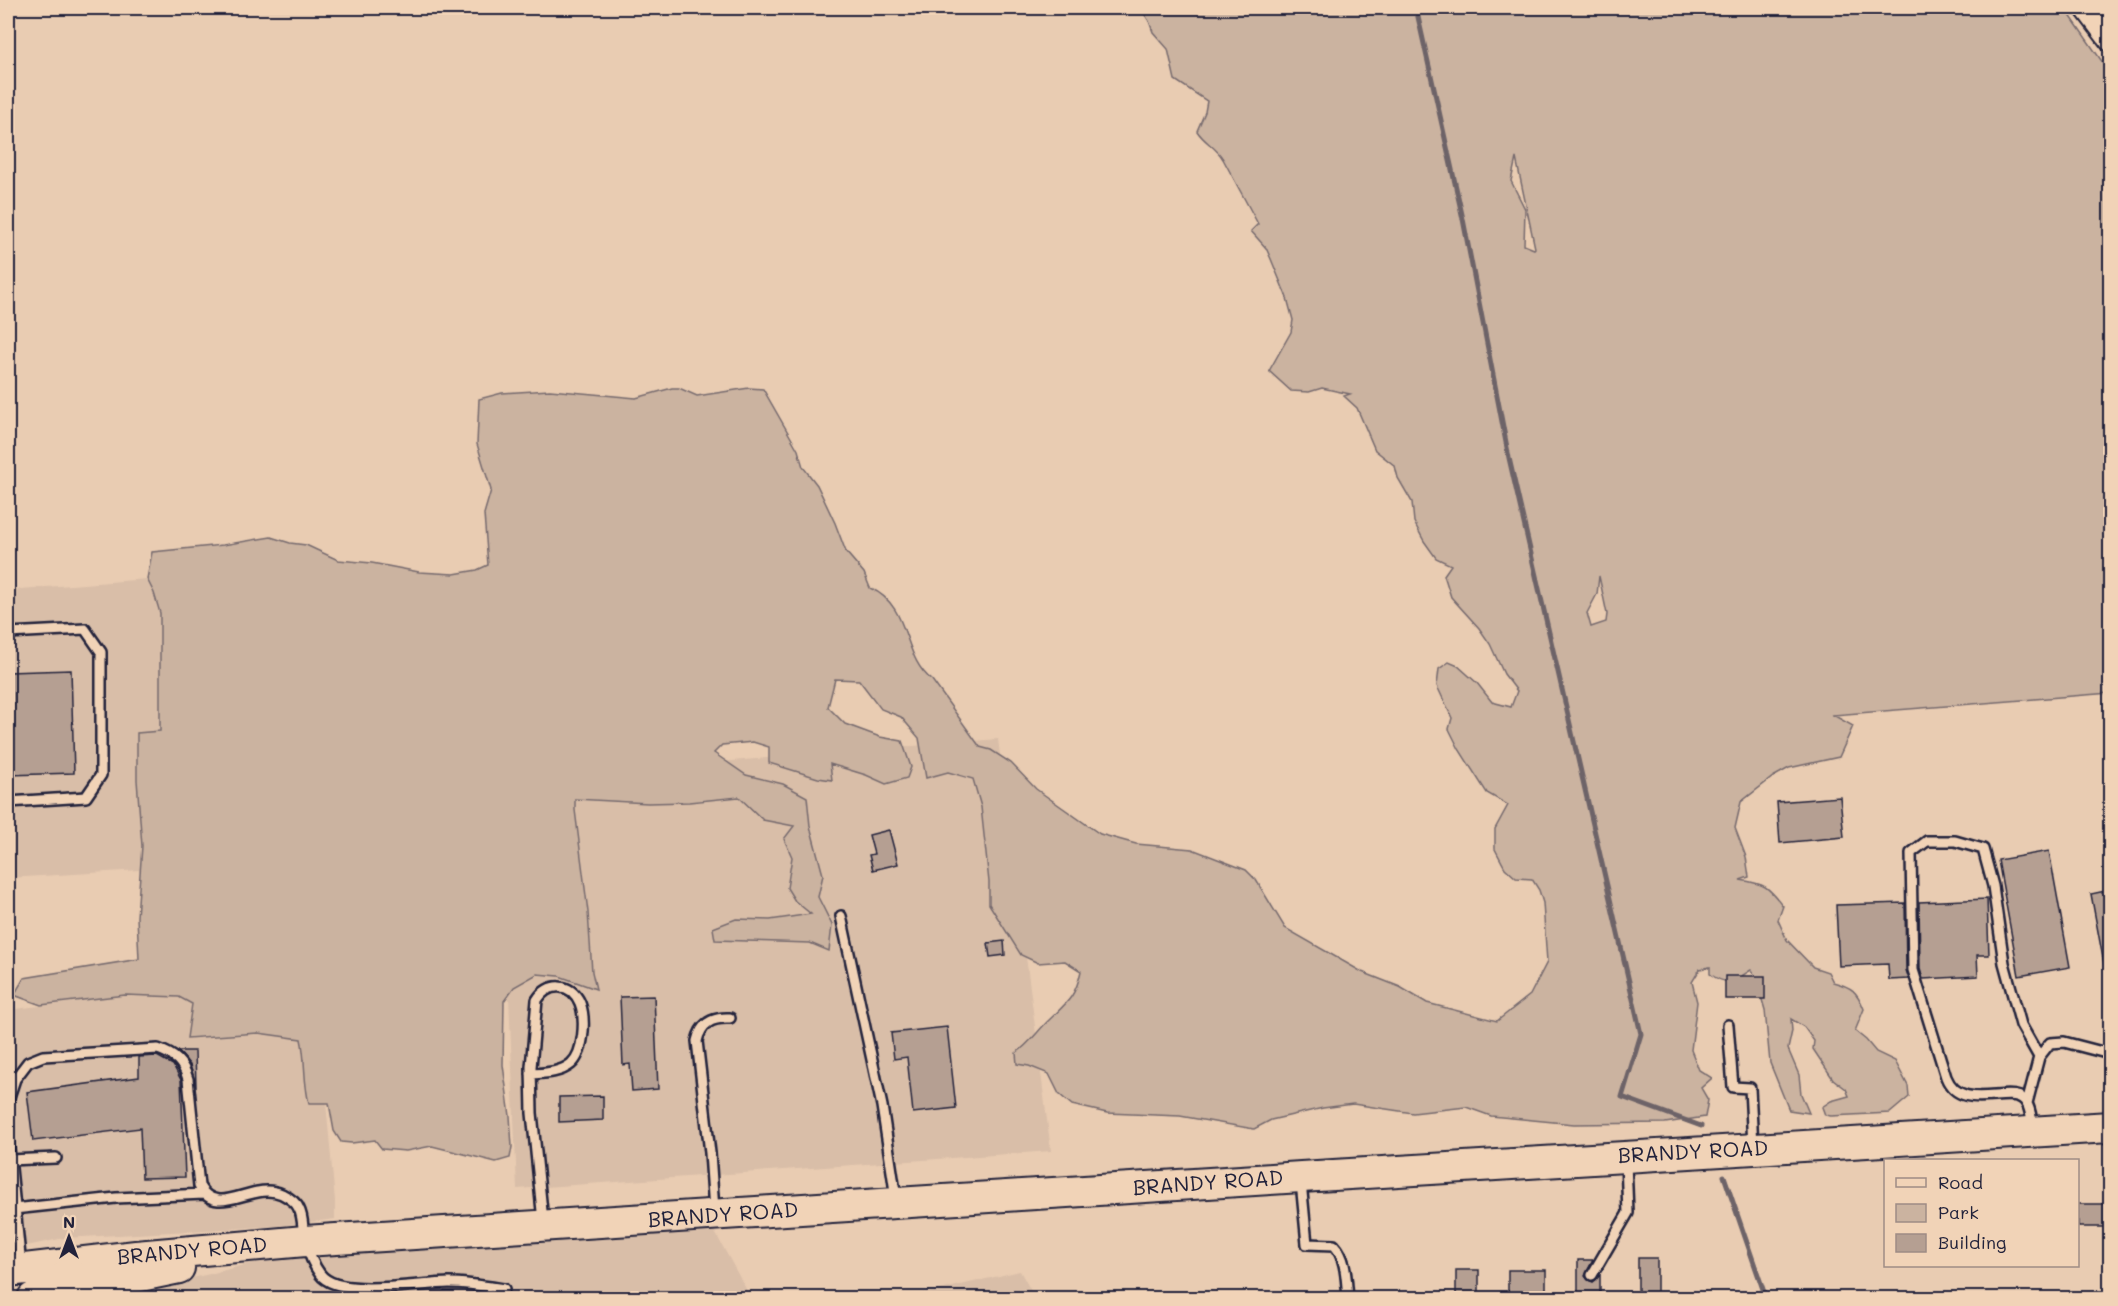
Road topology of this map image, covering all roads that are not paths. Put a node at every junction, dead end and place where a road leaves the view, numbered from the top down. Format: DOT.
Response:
graph roads {
  1 [pos="2085,8"];
  2 [pos="2110,41"];
  3 [pos="8,633"];
  4 [pos="8,802"];
  5 [pos="841,916"];
  6 [pos="730,1017"];
  7 [pos="1728,1025"];
  8 [pos="2110,1054"];
  9 [pos="2039,1057"];
  10 [pos="531,1074"];
  11 [pos="8,1100"];
  12 [pos="2027,1103"];
  13 [pos="2110,1128"];
  14 [pos="2034,1132"];
  15 [pos="8,1139"];
  16 [pos="1753,1149"];
  17 [pos="1626,1156"];
  18 [pos="56,1158"];
  19 [pos="9,1160"];
  20 [pos="1301,1177"];
  21 [pos="204,1194"];
  22 [pos="896,1204"];
  23 [pos="14,1209"];
  24 [pos="715,1215"];
  25 [pos="543,1226"];
  26 [pos="305,1241"];
  27 [pos="14,1270"];
  28 [pos="1592,1275"];
  29 [pos="504,1289"];
  30 [pos="33,1299"];
  31 [pos="1348,1299"];
  1 -- 2 [label="street"];
  3 -- 4 [label="lane"];
  5 -- 22 [label="lane"];
  6 -- 24 [label="lane"];
  7 -- 16 [label="lane"];
  8 -- 9 [label="lane"];
  9 -- 12 [label="lane"];
  9 -- 12 [label="lane"];
  10 -- 10 [label="lane"];
  10 -- 25 [label="lane"];
  11 -- 21 [label="lane"];
  12 -- 14 [label="lane"];
  13 -- 14 [label="main road, BRANDY ROAD"];
  14 -- 16 [label="main road, BRANDY ROAD"];
  15 -- 19 [label="lane"];
  16 -- 17 [label="main road, BRANDY ROAD"];
  17 -- 20 [label="main road, BRANDY ROAD"];
  17 -- 28 [label="lane"];
  18 -- 19 [label="lane"];
  19 -- 23 [label="lane"];
  20 -- 22 [label="main road, BRANDY ROAD"];
  20 -- 31 [label="lane"];
  21 -- 23 [label="lane"];
  21 -- 26 [label="lane"];
  22 -- 24 [label="main road, BRANDY ROAD"];
  23 -- 27 [label="lane"];
  24 -- 25 [label="main road, BRANDY ROAD"];
  25 -- 26 [label="main road, BRANDY ROAD"];
  26 -- 27 [label="main road, BRANDY ROAD"];
  26 -- 29 [label="lane"];
  26 -- 30 [label="main road, BRANDY ROAD"];
}
